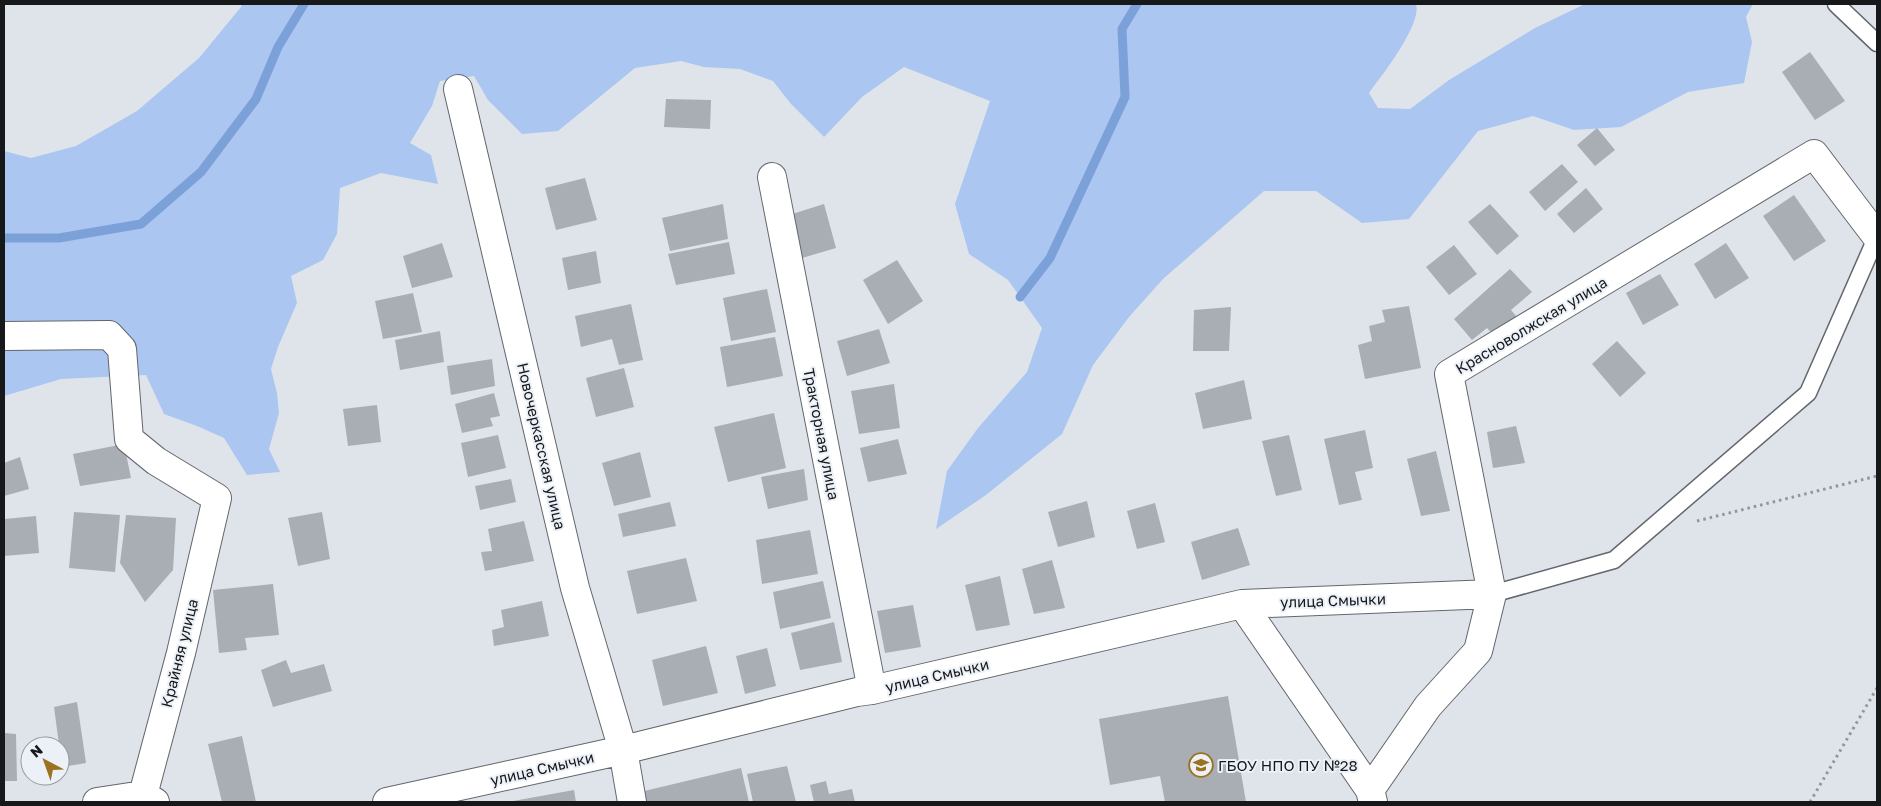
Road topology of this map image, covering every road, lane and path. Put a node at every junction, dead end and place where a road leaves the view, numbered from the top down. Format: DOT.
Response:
graph roads {
  1 [pos="1836,4"];
  2 [pos="1877,43"];
  3 [pos="458,89"];
  4 [pos="772,177"];
  5 [pos="1877,237"];
  6 [pos="4,336"];
  7 [pos="1877,476"];
  8 [pos="1693,522"];
  9 [pos="1492,594"];
  10 [pos="1242,604"];
  11 [pos="1877,688"];
  12 [pos="872,690"];
  13 [pos="623,750"];
  14 [pos="1371,796"];
  15 [pos="149,798"];
  16 [pos="98,802"];
  17 [pos="387,802"];
  18 [pos="632,802"];
  19 [pos="1810,802"];
  1 -- 2 [label="lane"];
  3 -- 13 [label="street, Новочеркасская улица"];
  4 -- 12 [label="street, Тракторная улица"];
  5 -- 9 [label="lane"];
  5 -- 9 [label="street, Красноволжская улица"];
  6 -- 15 [label="street, Крайняя улица"];
  7 -- 8 [label="path"];
  9 -- 10 [label="street, улица Смычки"];
  9 -- 14 [label="street, Красноволжская улица"];
  10 -- 12 [label="street, улица Смычки"];
  10 -- 14 [label="street"];
  11 -- 19 [label="path"];
  12 -- 13 [label="street, улица Смычки"];
  13 -- 17 [label="street, улица Смычки"];
  13 -- 18 [label="street, Новочеркасская улица"];
  15 -- 16 [label="street"];
}
